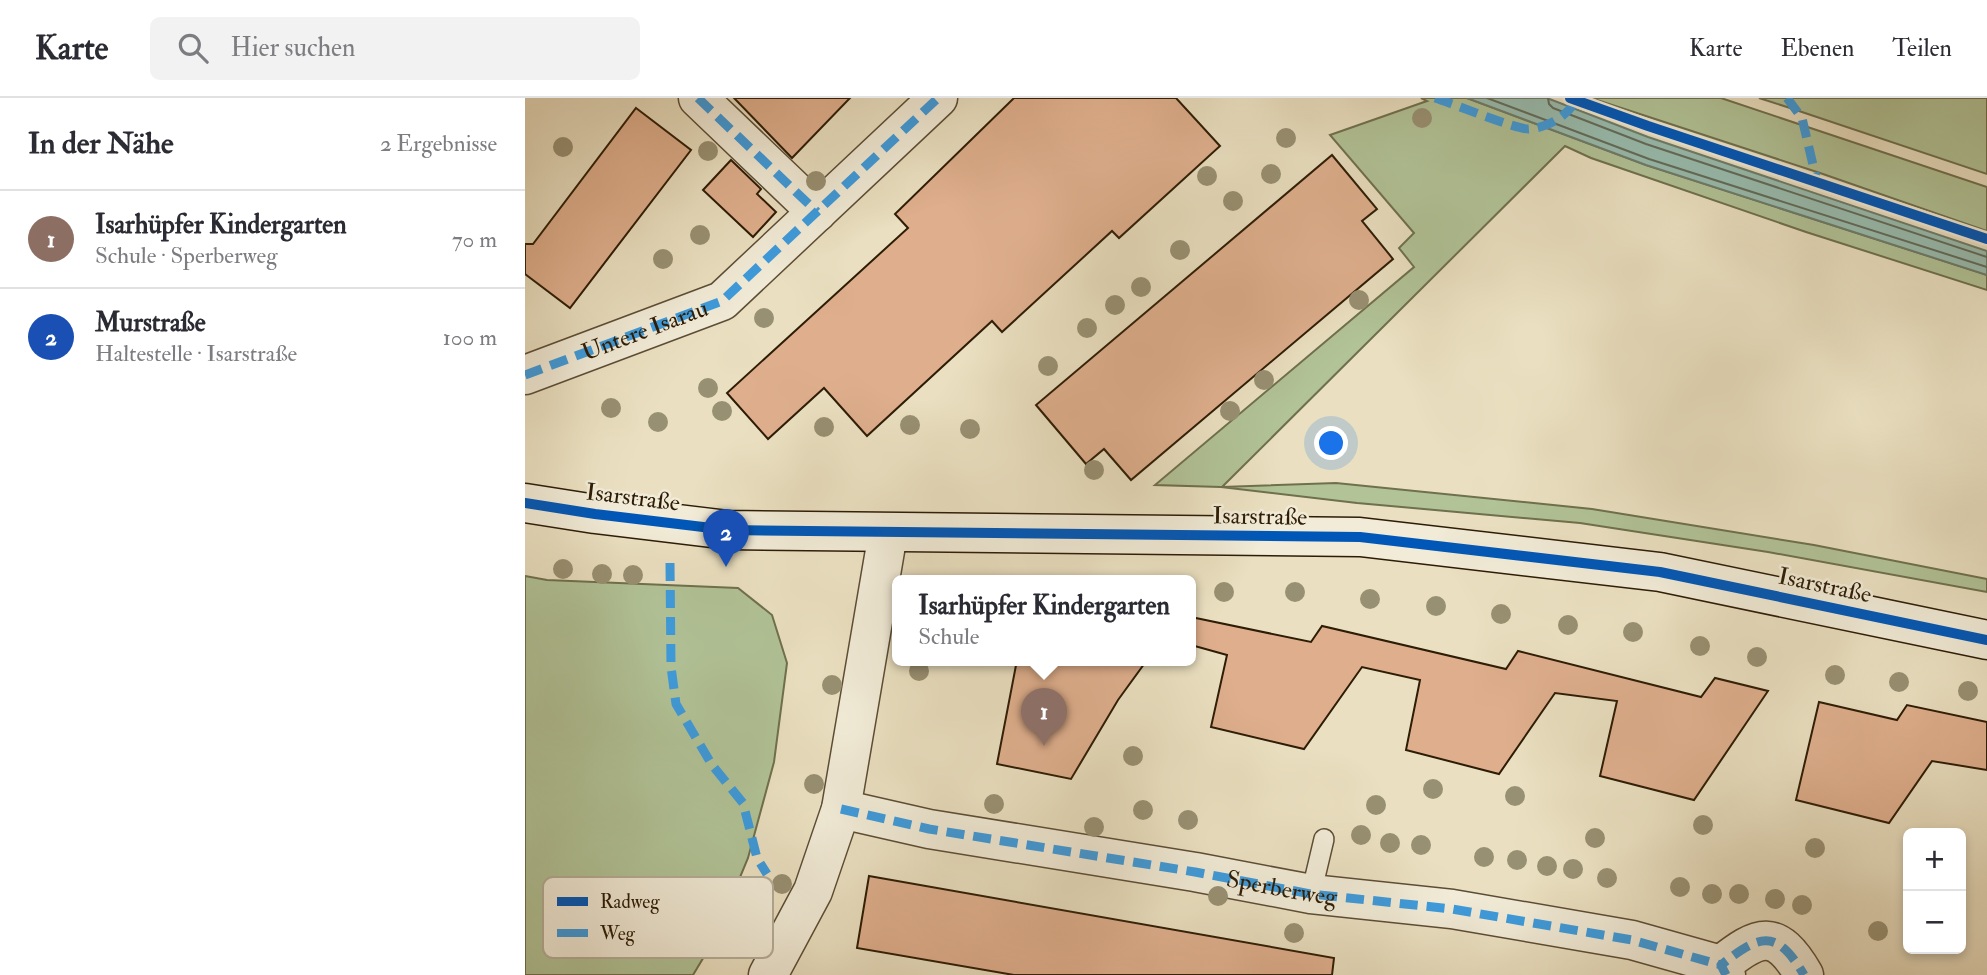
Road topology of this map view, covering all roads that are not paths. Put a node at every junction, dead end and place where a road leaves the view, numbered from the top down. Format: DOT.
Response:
graph roads {
  1 [pos="698,98"];
  2 [pos="939,98"];
  3 [pos="817,212"];
  4 [pos="525,375"];
  5 [pos="525,503"];
  6 [pos="888,533"];
  7 [pos="1987,640"];
  8 [pos="841,809"];
  9 [pos="1324,839"];
  10 [pos="1311,894"];
  11 [pos="1723,970"];
  12 [pos="768,975"];
  13 [pos="1804,975"];
  1 -- 3 [label="street"];
  2 -- 3 [label="street, Untere Isarau"];
  3 -- 4 [label="street, Untere Isarau"];
  5 -- 6 [label="street, Isarstraße"];
  6 -- 7 [label="street, Isarstraße"];
  6 -- 8 [label="street"];
  8 -- 10 [label="street, Sperberweg"];
  8 -- 12 [label="street"];
  9 -- 10 [label="lane"];
  10 -- 11 [label="street, Sperberweg"];
  11 -- 13 [label="street, Sperberweg"];
}
